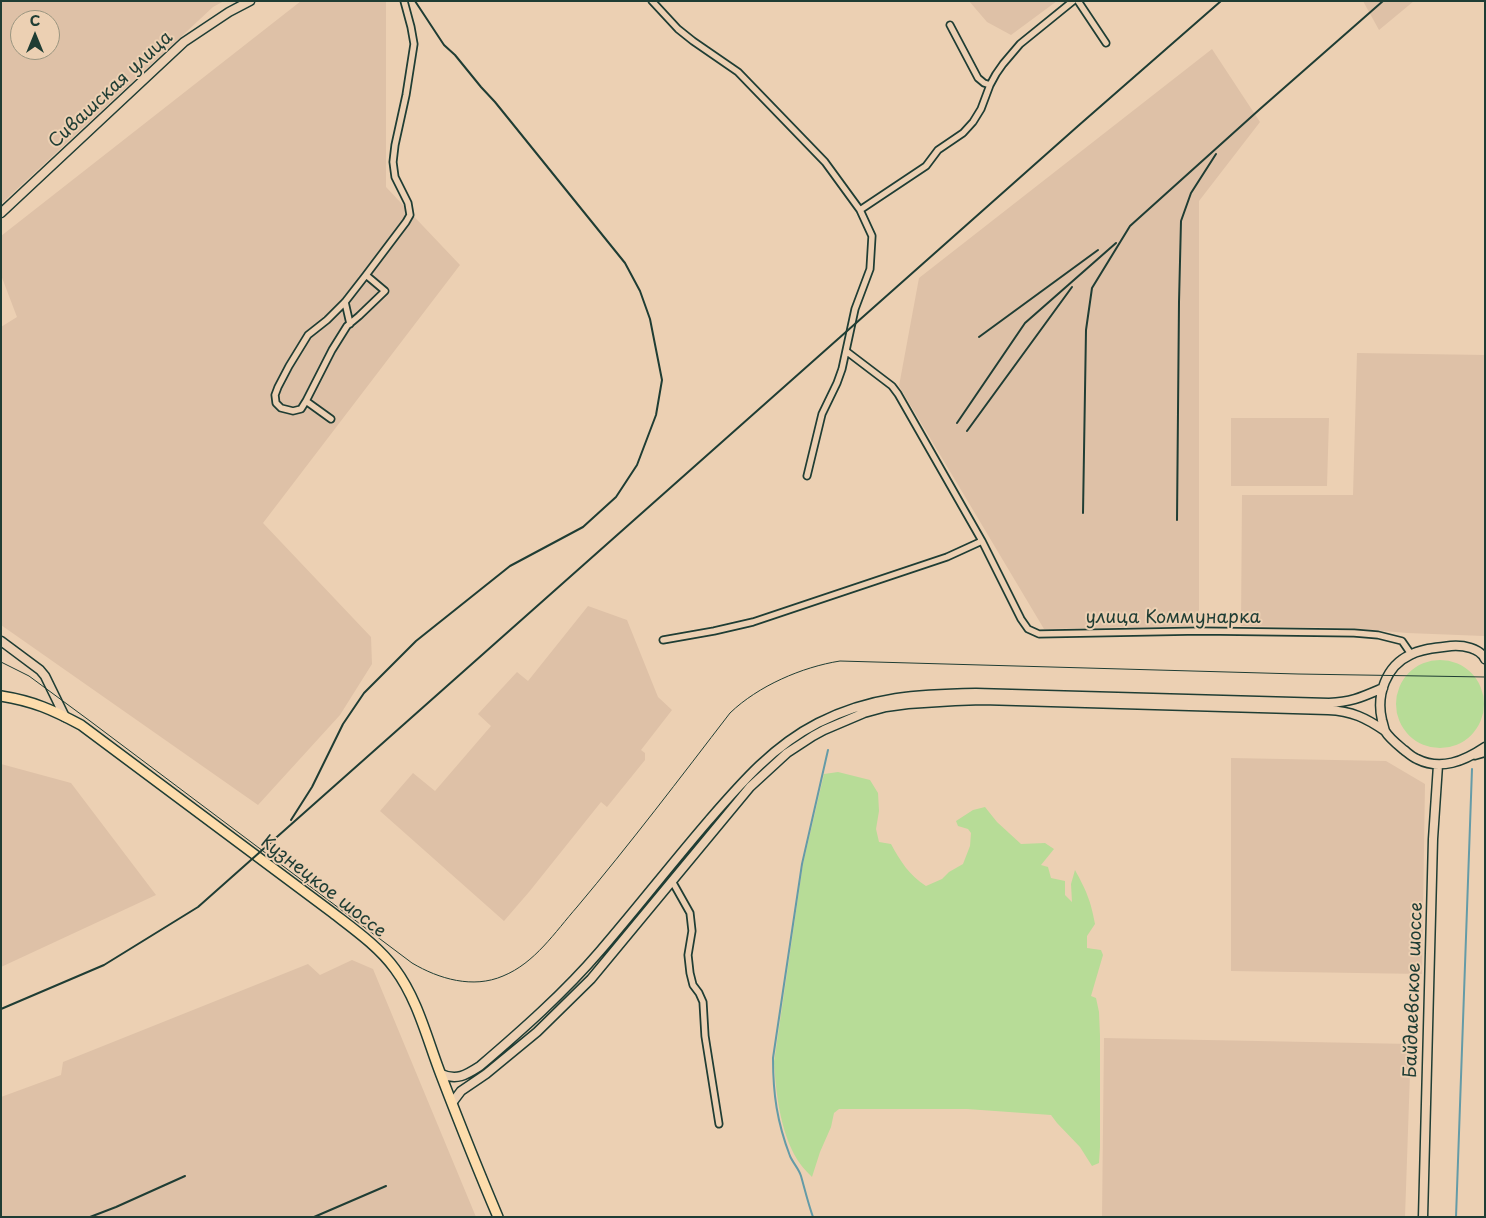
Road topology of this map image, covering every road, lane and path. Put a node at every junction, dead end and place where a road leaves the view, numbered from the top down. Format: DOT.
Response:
graph roads {
  1 [pos="250,1"];
  2 [pos="404,1"];
  3 [pos="652,1"];
  4 [pos="1073,1"];
  5 [pos="1078,1"];
  6 [pos="950,26"];
  7 [pos="1106,43"];
  8 [pos="990,85"];
  9 [pos="860,210"];
  10 [pos="1,213"];
  11 [pos="366,275"];
  12 [pos="345,302"];
  13 [pos="350,324"];
  14 [pos="846,351"];
  15 [pos="306,401"];
  16 [pos="331,418"];
  17 [pos="807,476"];
  18 [pos="982,542"];
  19 [pos="663,640"];
  20 [pos="1,641"];
  21 [pos="1411,654"];
  22 [pos="1484,655"];
  23 [pos="1383,688"];
  24 [pos="1,696"];
  25 [pos="65,717"];
  26 [pos="1385,731"];
  27 [pos="1485,747"];
  28 [pos="1485,753"];
  29 [pos="1470,757"];
  30 [pos="1438,765"];
  31 [pos="672,882"];
  32 [pos="441,1074"];
  33 [pos="452,1103"];
  34 [pos="719,1124"];
  35 [pos="498,1217"];
  36 [pos="1423,1217"];
  1 -- 10 [label="main road, Сивашская улица"];
  2 -- 11 [label="street"];
  3 -- 9 [label="street"];
  4 -- 8 [label="street"];
  5 -- 7 [label="street"];
  6 -- 8 [label="street"];
  8 -- 9 [label="street"];
  9 -- 14 [label="street"];
  11 -- 12 [label="street"];
  11 -- 13 [label="street"];
  12 -- 13 [label="street"];
  12 -- 15 [label="street"];
  13 -- 15 [label="street"];
  14 -- 17 [label="street"];
  14 -- 18 [label="street, улица Коммунарка"];
  15 -- 16 [label="street"];
  18 -- 19 [label="street"];
  18 -- 21 [label="street, улица Коммунарка"];
  20 -- 25 [label="main road"];
  21 -- 22 [label="main road"];
  21 -- 23 [label="main road"];
  23 -- 26 [label="main road"];
  23 -- 32 [label="main road"];
  24 -- 25 [label="main road, Кузнецкое шоссе"];
  25 -- 32 [label="main road, Кузнецкое шоссе"];
  26 -- 30 [label="main road"];
  26 -- 31 [label="main road"];
  27 -- 29 [label="main road"];
  28 -- 29 [label="street"];
  29 -- 30 [label="main road"];
  30 -- 36 [label="main road, Байдаевское шоссе"];
  31 -- 33 [label="main road"];
  31 -- 34 [label="street"];
  32 -- 33 [label="main road, Кузнецкое шоссе"];
  33 -- 35 [label="main road, Кузнецкое шоссе"];
}
